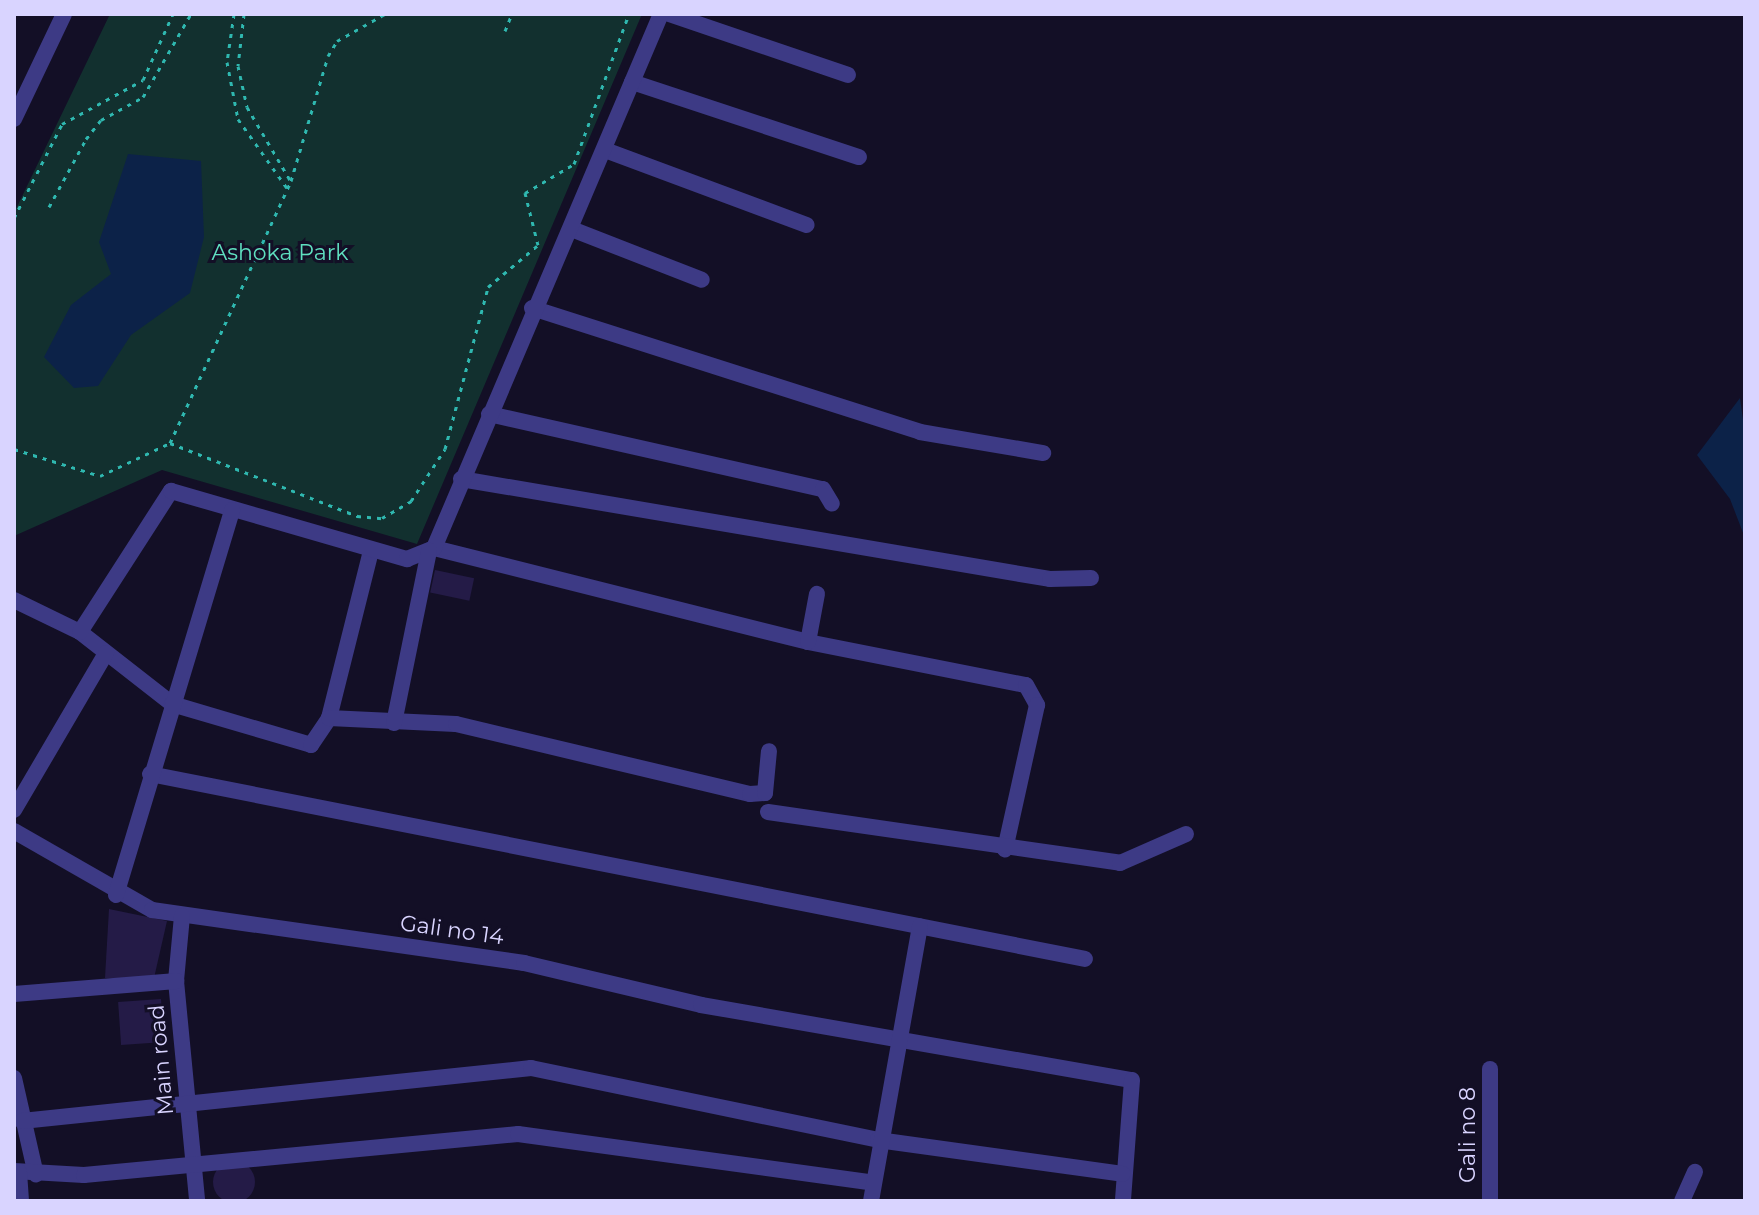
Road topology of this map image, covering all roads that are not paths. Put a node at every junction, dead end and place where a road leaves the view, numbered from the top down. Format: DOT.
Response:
graph roads {
  1 [pos="64,14"];
  2 [pos="661,14"];
  3 [pos="669,14"];
  4 [pos="848,75"];
  5 [pos="632,82"];
  6 [pos="14,119"];
  7 [pos="605,150"];
  8 [pos="859,157"];
  9 [pos="807,225"];
  10 [pos="574,230"];
  11 [pos="702,280"];
  12 [pos="532,308"];
  13 [pos="489,414"];
  14 [pos="1043,453"];
  15 [pos="461,479"];
  16 [pos="832,504"];
  17 [pos="232,510"];
  18 [pos="432,550"];
  19 [pos="371,551"];
  20 [pos="1091,578"];
  21 [pos="817,594"];
  22 [pos="14,600"];
  23 [pos="80,632"];
  24 [pos="808,642"];
  25 [pos="106,653"];
  26 [pos="172,704"];
  27 [pos="329,718"];
  28 [pos="394,723"];
  29 [pos="769,751"];
  30 [pos="150,774"];
  31 [pos="14,810"];
  32 [pos="768,812"];
  33 [pos="14,831"];
  34 [pos="1186,834"];
  35 [pos="1005,849"];
  36 [pos="116,895"];
  37 [pos="182,916"];
  38 [pos="920,926"];
  39 [pos="1085,959"];
  40 [pos="176,981"];
  41 [pos="14,994"];
  42 [pos="899,1041"];
  43 [pos="1490,1069"];
  44 [pos="14,1078"];
  45 [pos="187,1107"];
  46 [pos="22,1121"];
  47 [pos="878,1140"];
  48 [pos="192,1162"];
  49 [pos="16,1172"];
  50 [pos="1695,1172"];
  51 [pos="1123,1174"];
  52 [pos="36,1175"];
  53 [pos="874,1183"];
  54 [pos="21,1201"];
  55 [pos="197,1201"];
  56 [pos="871,1201"];
  57 [pos="1123,1201"];
  58 [pos="1490,1201"];
  59 [pos="1682,1201"];
  1 -- 6 [label="street"];
  2 -- 5 [label="street"];
  3 -- 4 [label="street"];
  5 -- 7 [label="street"];
  5 -- 8 [label="street"];
  7 -- 9 [label="street"];
  7 -- 10 [label="street"];
  10 -- 11 [label="street"];
  10 -- 12 [label="street"];
  12 -- 13 [label="street"];
  12 -- 14 [label="street"];
  13 -- 15 [label="street"];
  13 -- 16 [label="street"];
  15 -- 18 [label="street"];
  15 -- 20 [label="street"];
  17 -- 19 [label="street"];
  17 -- 23 [label="street"];
  17 -- 26 [label="street"];
  18 -- 19 [label="street"];
  18 -- 24 [label="street"];
  18 -- 28 [label="street"];
  19 -- 27 [label="street"];
  21 -- 24 [label="street"];
  22 -- 23 [label="street"];
  23 -- 25 [label="street"];
  24 -- 35 [label="street"];
  25 -- 26 [label="street"];
  25 -- 31 [label="street"];
  26 -- 27 [label="street"];
  26 -- 30 [label="street"];
  27 -- 28 [label="street"];
  28 -- 29 [label="street"];
  30 -- 36 [label="street"];
  30 -- 38 [label="street"];
  32 -- 35 [label="street"];
  33 -- 36 [label="street, Gali no 14"];
  34 -- 35 [label="street"];
  36 -- 37 [label="street, Gali no 14"];
  37 -- 40 [label="street, Main road"];
  37 -- 42 [label="street, Gali no 14"];
  38 -- 39 [label="street"];
  38 -- 42 [label="street"];
  40 -- 41 [label="street"];
  40 -- 45 [label="street, Main road"];
  42 -- 47 [label="street"];
  42 -- 51 [label="street, Gali no 14"];
  43 -- 58 [label="street, Gali no 8"];
  44 -- 46 [label="street"];
  45 -- 46 [label="street"];
  45 -- 47 [label="street"];
  45 -- 48 [label="street, Main road"];
  46 -- 52 [label="street"];
  47 -- 51 [label="street"];
  47 -- 53 [label="street"];
  48 -- 52 [label="street"];
  48 -- 53 [label="street"];
  48 -- 55 [label="street, Main road"];
  49 -- 52 [label="street"];
  49 -- 54 [label="street"];
  50 -- 59 [label="street"];
  51 -- 57 [label="street"];
  53 -- 56 [label="street"];
}
